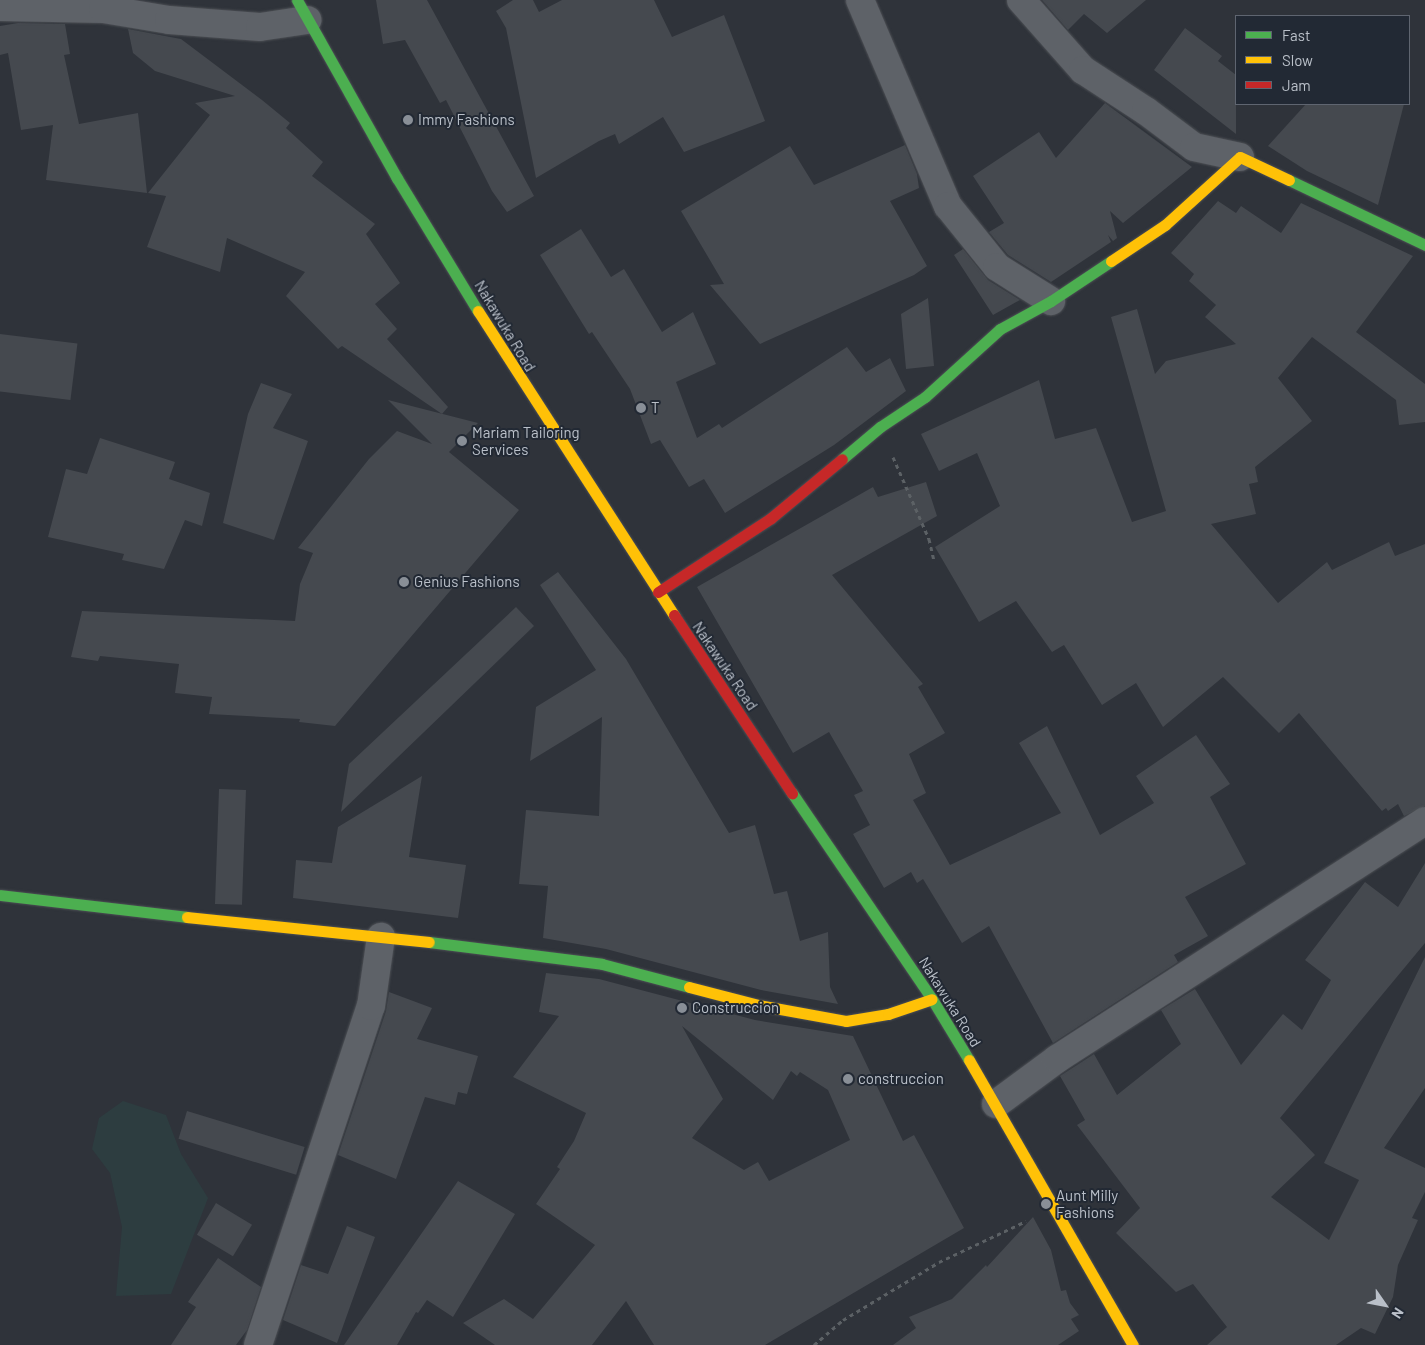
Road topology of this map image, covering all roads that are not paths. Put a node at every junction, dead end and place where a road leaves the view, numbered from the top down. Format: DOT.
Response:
graph roads {
  1 [pos="860,0"];
  2 [pos="1021,0"];
  3 [pos="0,7"];
  4 [pos="302,10"];
  5 [pos="1240,157"];
  6 [pos="1425,244"];
  7 [pos="1052,301"];
  8 [pos="658,592"];
  9 [pos="1425,821"];
  10 [pos="0,895"];
  11 [pos="381,937"];
  12 [pos="932,999"];
  13 [pos="996,1104"];
  14 [pos="258,1345"];
  15 [pos="1132,1345"];
  1 -- 7 [label="street"];
  2 -- 5 [label="street"];
  3 -- 4 [label="street"];
  4 -- 8 [label="street, Nakawuka Road"];
  5 -- 6 [label="street"];
  5 -- 7 [label="street"];
  7 -- 8 [label="street"];
  8 -- 12 [label="street, Nakawuka Road"];
  9 -- 13 [label="street"];
  10 -- 11 [label="street"];
  11 -- 12 [label="street"];
  11 -- 14 [label="street"];
  12 -- 13 [label="street, Nakawuka Road"];
  13 -- 15 [label="street, Nakawuka Road"];
}
